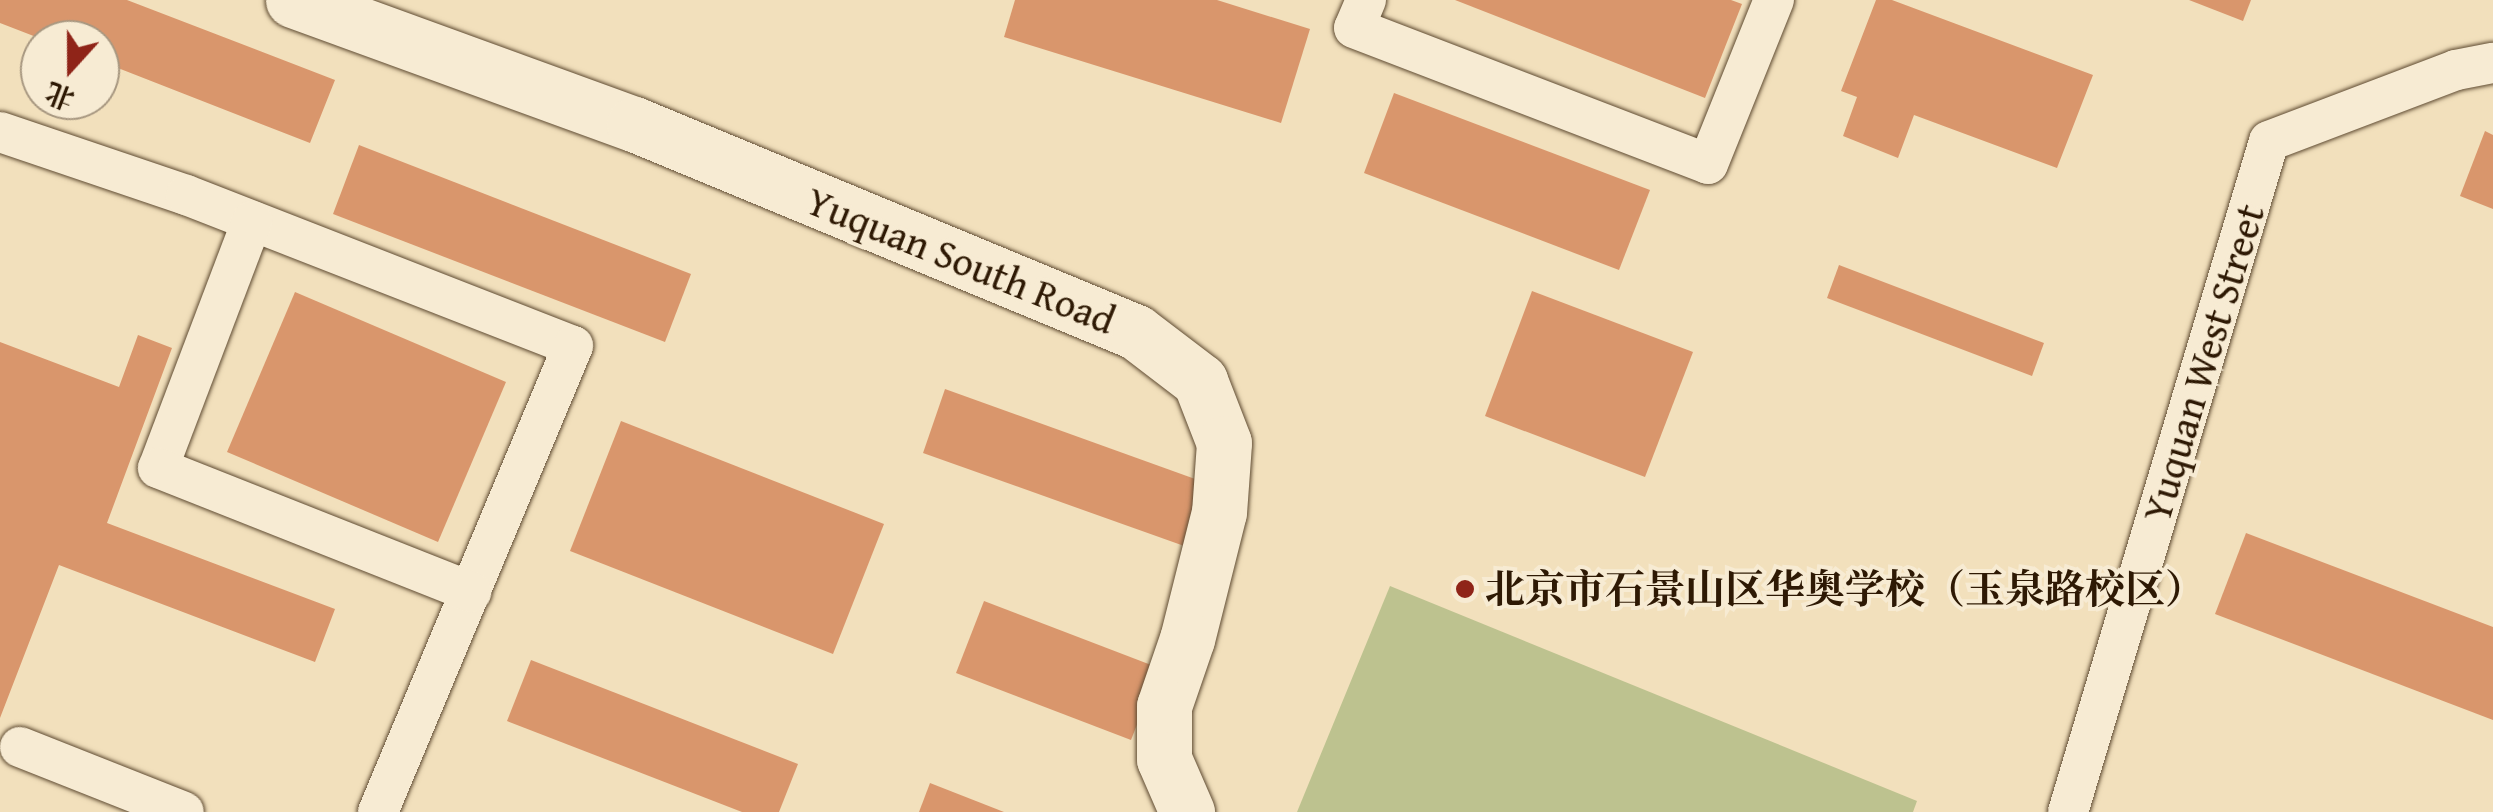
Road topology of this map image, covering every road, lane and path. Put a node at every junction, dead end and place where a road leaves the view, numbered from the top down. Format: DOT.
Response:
graph roads {
  1 [pos="293,0"];
  2 [pos="1366,0"];
  3 [pos="1774,0"];
  4 [pos="2493,63"];
  5 [pos="0,132"];
  6 [pos="252,221"];
  7 [pos="470,592"];
  8 [pos="20,746"];
  9 [pos="184,812"];
  10 [pos="378,812"];
  11 [pos="1187,812"];
  12 [pos="2068,812"];
  1 -- 11 [label="street, Yuquan South Road"];
  2 -- 3 [label="street"];
  4 -- 12 [label="street, Yuquan West Street"];
  5 -- 6 [label="street"];
  6 -- 7 [label="street"];
  6 -- 7 [label="street"];
  7 -- 10 [label="street"];
  8 -- 9 [label="street"];
}
